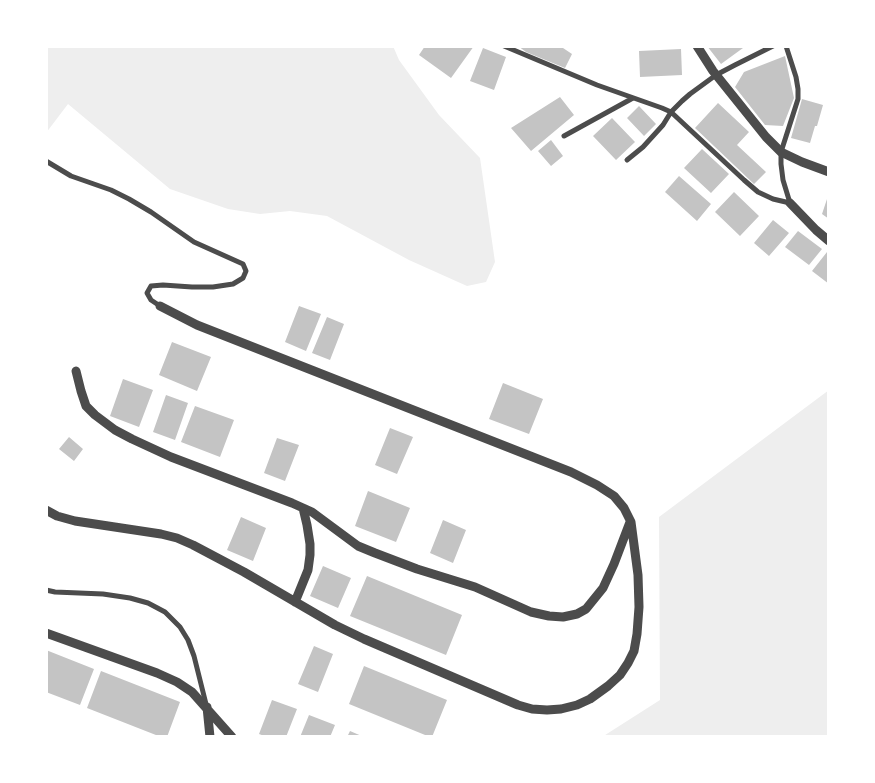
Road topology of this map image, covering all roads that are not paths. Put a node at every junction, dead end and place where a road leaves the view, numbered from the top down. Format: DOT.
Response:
graph roads {
  1 [pos="504,46"];
  2 [pos="697,46"];
  3 [pos="773,46"];
  4 [pos="786,46"];
  5 [pos="716,75"];
  6 [pos="633,98"];
  7 [pos="671,112"];
  8 [pos="564,136"];
  9 [pos="782,152"];
  10 [pos="627,160"];
  11 [pos="46,161"];
  12 [pos="829,172"];
  13 [pos="790,203"];
  14 [pos="829,241"];
  15 [pos="160,306"];
  16 [pos="76,371"];
  17 [pos="303,508"];
  18 [pos="46,510"];
  19 [pos="630,522"];
  20 [pos="46,590"];
  21 [pos="295,602"];
  22 [pos="46,633"];
  23 [pos="207,707"];
  24 [pos="210,737"];
  25 [pos="232,737"];
  1 -- 6 [label="street"];
  2 -- 5 [label="street"];
  3 -- 5 [label="street"];
  4 -- 9 [label="street"];
  5 -- 7 [label="street"];
  5 -- 9 [label="street"];
  6 -- 7 [label="street"];
  6 -- 8 [label="street"];
  7 -- 10 [label="street"];
  7 -- 13 [label="street"];
  9 -- 12 [label="street"];
  9 -- 13 [label="street"];
  11 -- 15 [label="street"];
  13 -- 14 [label="street"];
  15 -- 19 [label="street"];
  16 -- 17 [label="street"];
  17 -- 19 [label="street"];
  17 -- 21 [label="street"];
  18 -- 21 [label="street"];
  19 -- 21 [label="street"];
  20 -- 23 [label="street"];
  22 -- 23 [label="street"];
  23 -- 24 [label="street"];
  23 -- 25 [label="street"];
}
